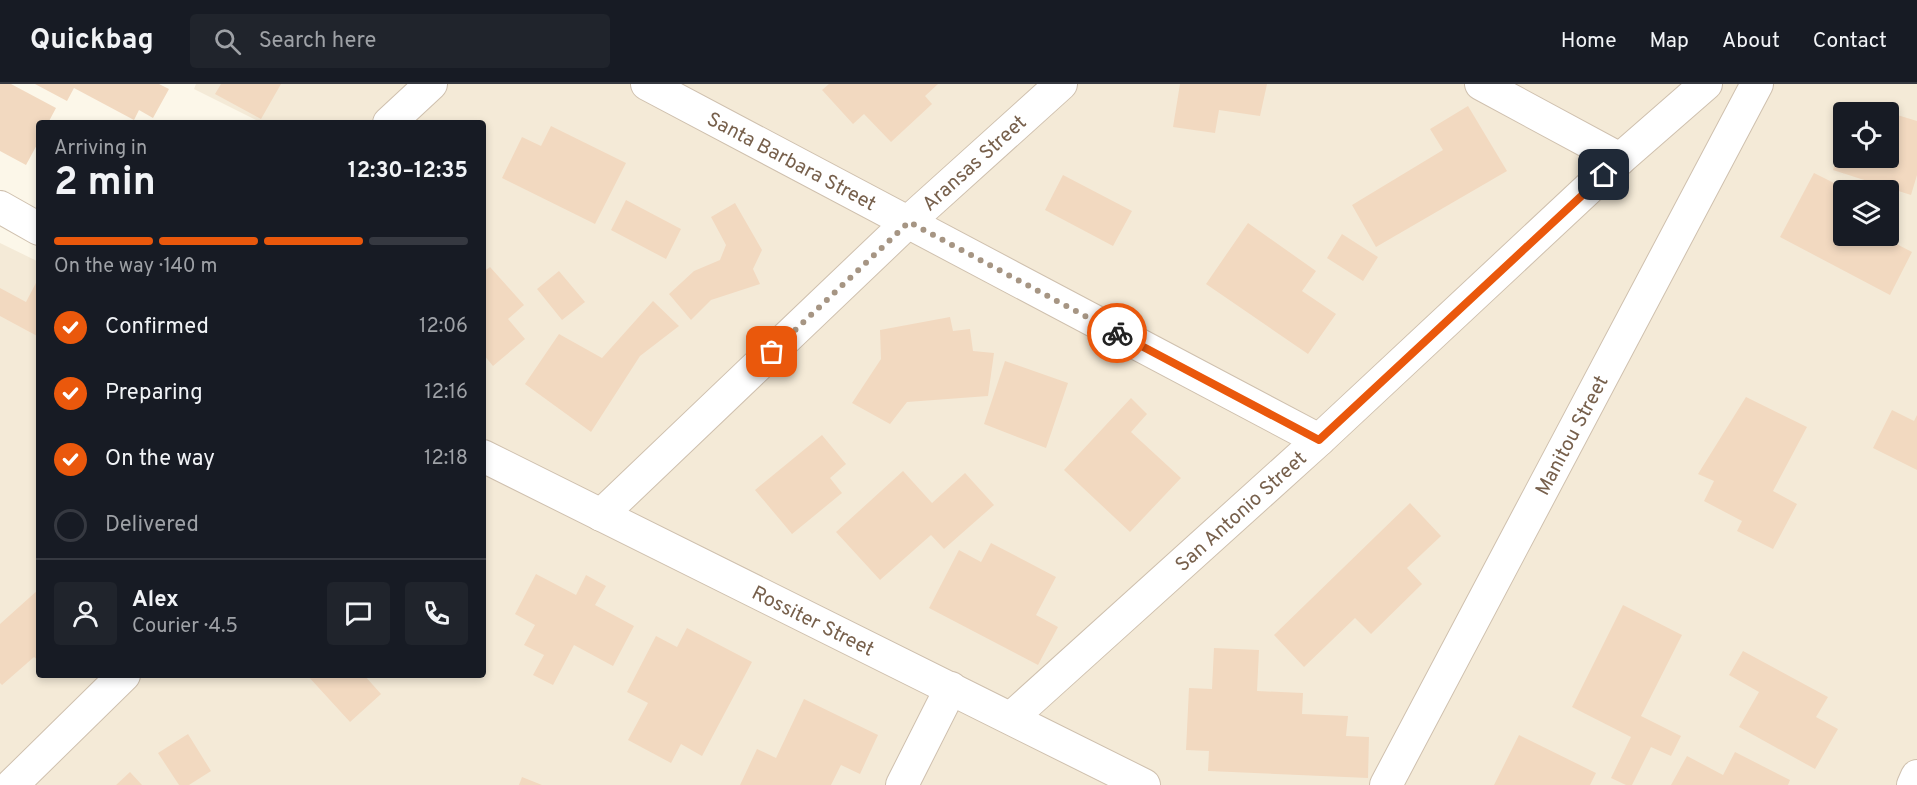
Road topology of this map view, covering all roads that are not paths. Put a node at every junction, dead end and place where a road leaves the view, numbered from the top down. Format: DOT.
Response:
graph roads {
  1 [pos="431,84"];
  2 [pos="647,84"];
  3 [pos="1061,84"];
  4 [pos="1481,84"];
  5 [pos="1706,84"];
  6 [pos="1757,84"];
  7 [pos="392,120"];
  8 [pos="1620,159"];
  9 [pos="0,207"];
  10 [pos="909,222"];
  11 [pos="36,227"];
  12 [pos="1319,440"];
  13 [pos="486,457"];
  14 [pos="602,515"];
  15 [pos="121,678"];
  16 [pos="951,688"];
  17 [pos="1011,718"];
  18 [pos="1917,776"];
  19 [pos="12,785"];
  20 [pos="902,785"];
  21 [pos="1144,785"];
  22 [pos="1386,785"];
  23 [pos="1913,785"];
  1 -- 7 [label="street"];
  2 -- 10 [label="street, Santa Barbara Street"];
  3 -- 10 [label="street, Aransas Street"];
  4 -- 8 [label="street"];
  5 -- 8 [label="street, San Antonio Street"];
  6 -- 22 [label="street, Manitou Street"];
  8 -- 12 [label="street, San Antonio Street"];
  9 -- 11 [label="street"];
  10 -- 12 [label="street, Santa Barbara Street"];
  10 -- 14 [label="street, Aransas Street"];
  12 -- 17 [label="street, San Antonio Street"];
  13 -- 14 [label="street, Rossiter Street"];
  14 -- 16 [label="street, Rossiter Street"];
  15 -- 19 [label="street"];
  16 -- 17 [label="street, Rossiter Street"];
  16 -- 20 [label="street"];
  17 -- 21 [label="street, Rossiter Street"];
  18 -- 23 [label="street"];
}
